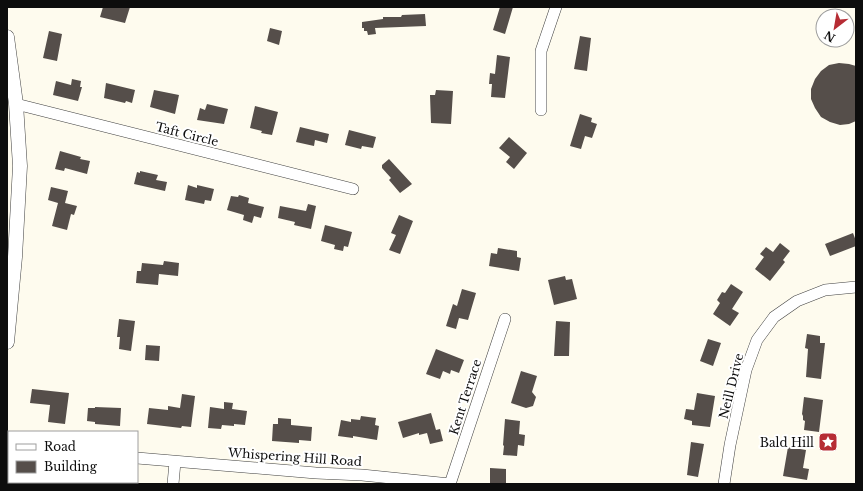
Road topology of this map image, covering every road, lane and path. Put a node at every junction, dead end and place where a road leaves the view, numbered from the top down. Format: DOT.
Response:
graph roads {
  1 [pos="556,7"];
  2 [pos="7,37"];
  3 [pos="16,104"];
  4 [pos="541,110"];
  5 [pos="352,189"];
  6 [pos="856,287"];
  7 [pos="505,319"];
  8 [pos="7,342"];
  9 [pos="138,458"];
  10 [pos="175,462"];
  11 [pos="362,480"];
  12 [pos="173,484"];
  13 [pos="450,484"];
  14 [pos="724,484"];
  1 -- 4 [label="street"];
  2 -- 3 [label="street"];
  3 -- 5 [label="street, Taft Circle"];
  3 -- 8 [label="street"];
  6 -- 14 [label="street, Neill Drive"];
  7 -- 13 [label="street, Kent Terrace"];
  9 -- 10 [label="street, Whispering Hill Road"];
  10 -- 11 [label="street, Whispering Hill Road"];
  10 -- 12 [label="street"];
  11 -- 13 [label="street, Whispering Hill Road"];
}
